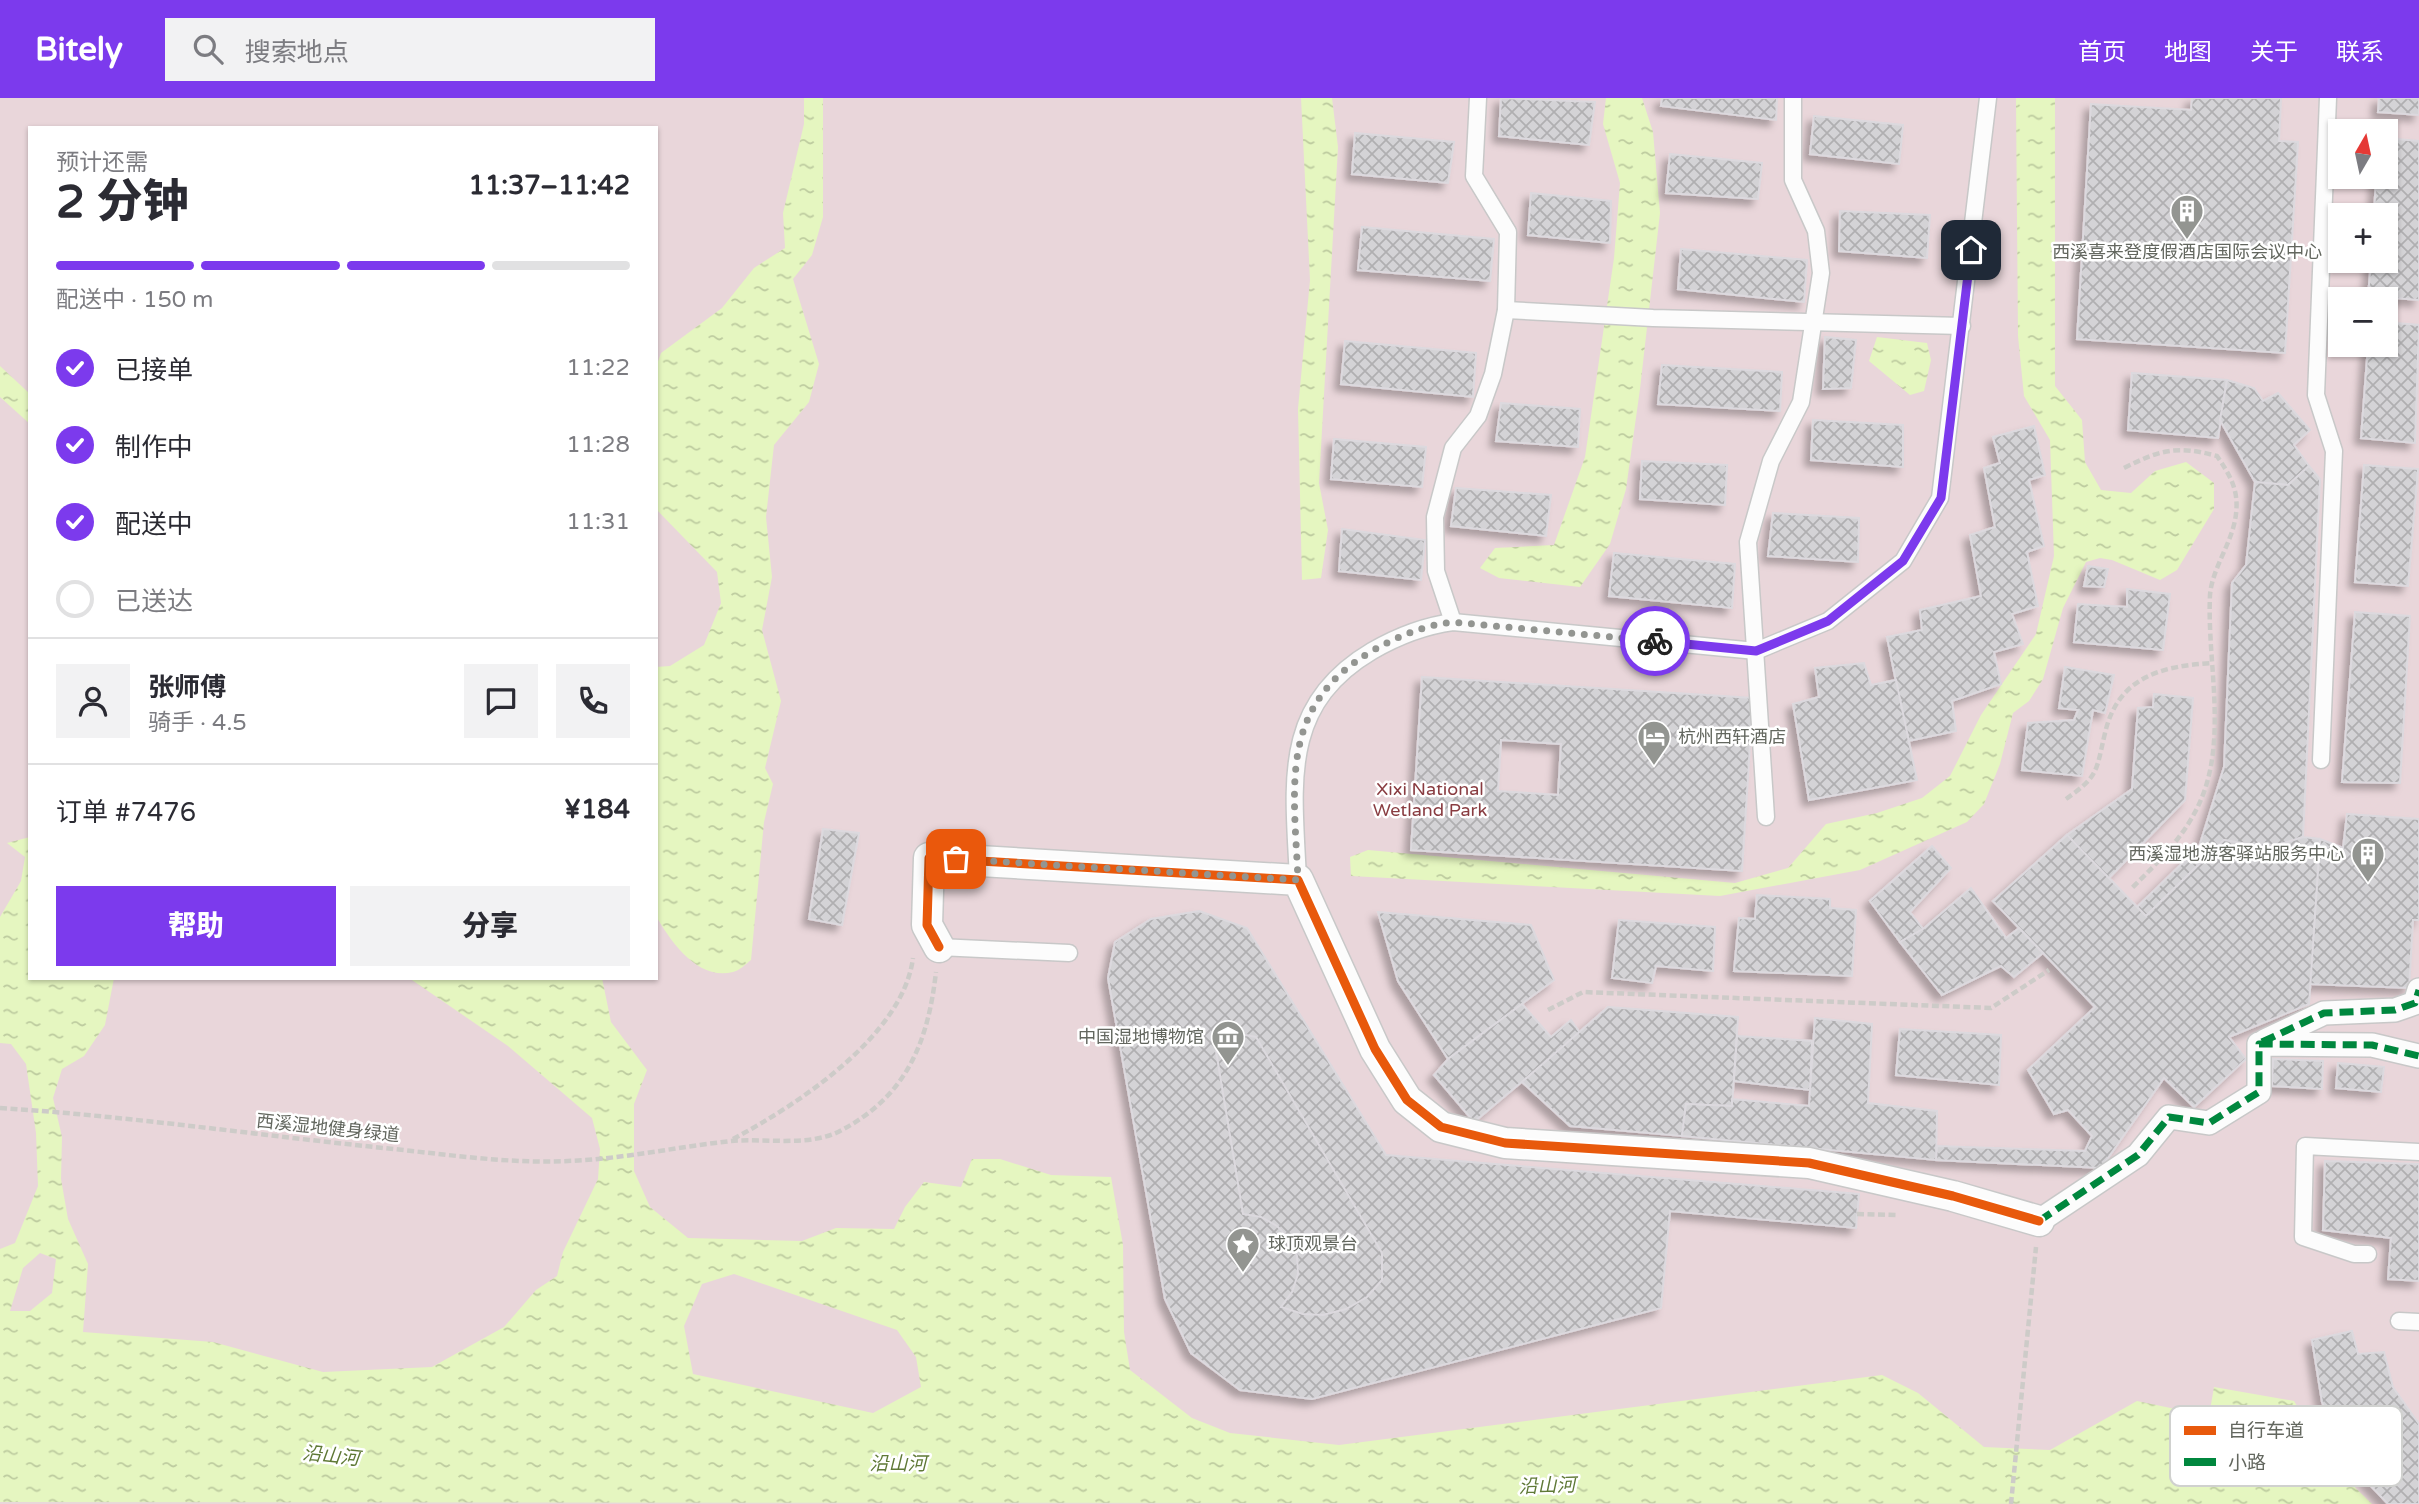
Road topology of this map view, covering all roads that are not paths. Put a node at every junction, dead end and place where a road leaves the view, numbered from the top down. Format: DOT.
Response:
graph roads {
  1 [pos="1478,98"];
  2 [pos="1793,98"];
  3 [pos="1988,98"];
  4 [pos="2328,98"];
  5 [pos="1506,310"];
  6 [pos="1812,323"];
  7 [pos="1962,326"];
  8 [pos="1452,622"];
  9 [pos="1756,651"];
  10 [pos="2322,760"];
  11 [pos="1766,817"];
  12 [pos="1298,880"];
  13 [pos="927,938"];
  14 [pos="1069,953"];
  15 [pos="2419,990"];
  16 [pos="2259,1044"];
  17 [pos="2419,1056"];
  18 [pos="2419,1152"];
  19 [pos="2039,1221"];
  20 [pos="2368,1254"];
  21 [pos="2399,1321"];
  22 [pos="2419,1322"];
  1 -- 5 [label="lane"];
  2 -- 6 [label="lane"];
  3 -- 7 [label="lane"];
  4 -- 10 [label="lane"];
  5 -- 6 [label="lane"];
  5 -- 8 [label="lane"];
  6 -- 7 [label="lane"];
  6 -- 9 [label="lane"];
  7 -- 9 [label="lane"];
  8 -- 9 [label="lane"];
  8 -- 12 [label="lane"];
  9 -- 11 [label="lane"];
  12 -- 13 [label="street"];
  12 -- 19 [label="street"];
  13 -- 14 [label="lane"];
  15 -- 16 [label="street"];
  16 -- 17 [label="street"];
  16 -- 19 [label="street"];
  18 -- 20 [label="lane"];
  21 -- 22 [label="lane"];
}
